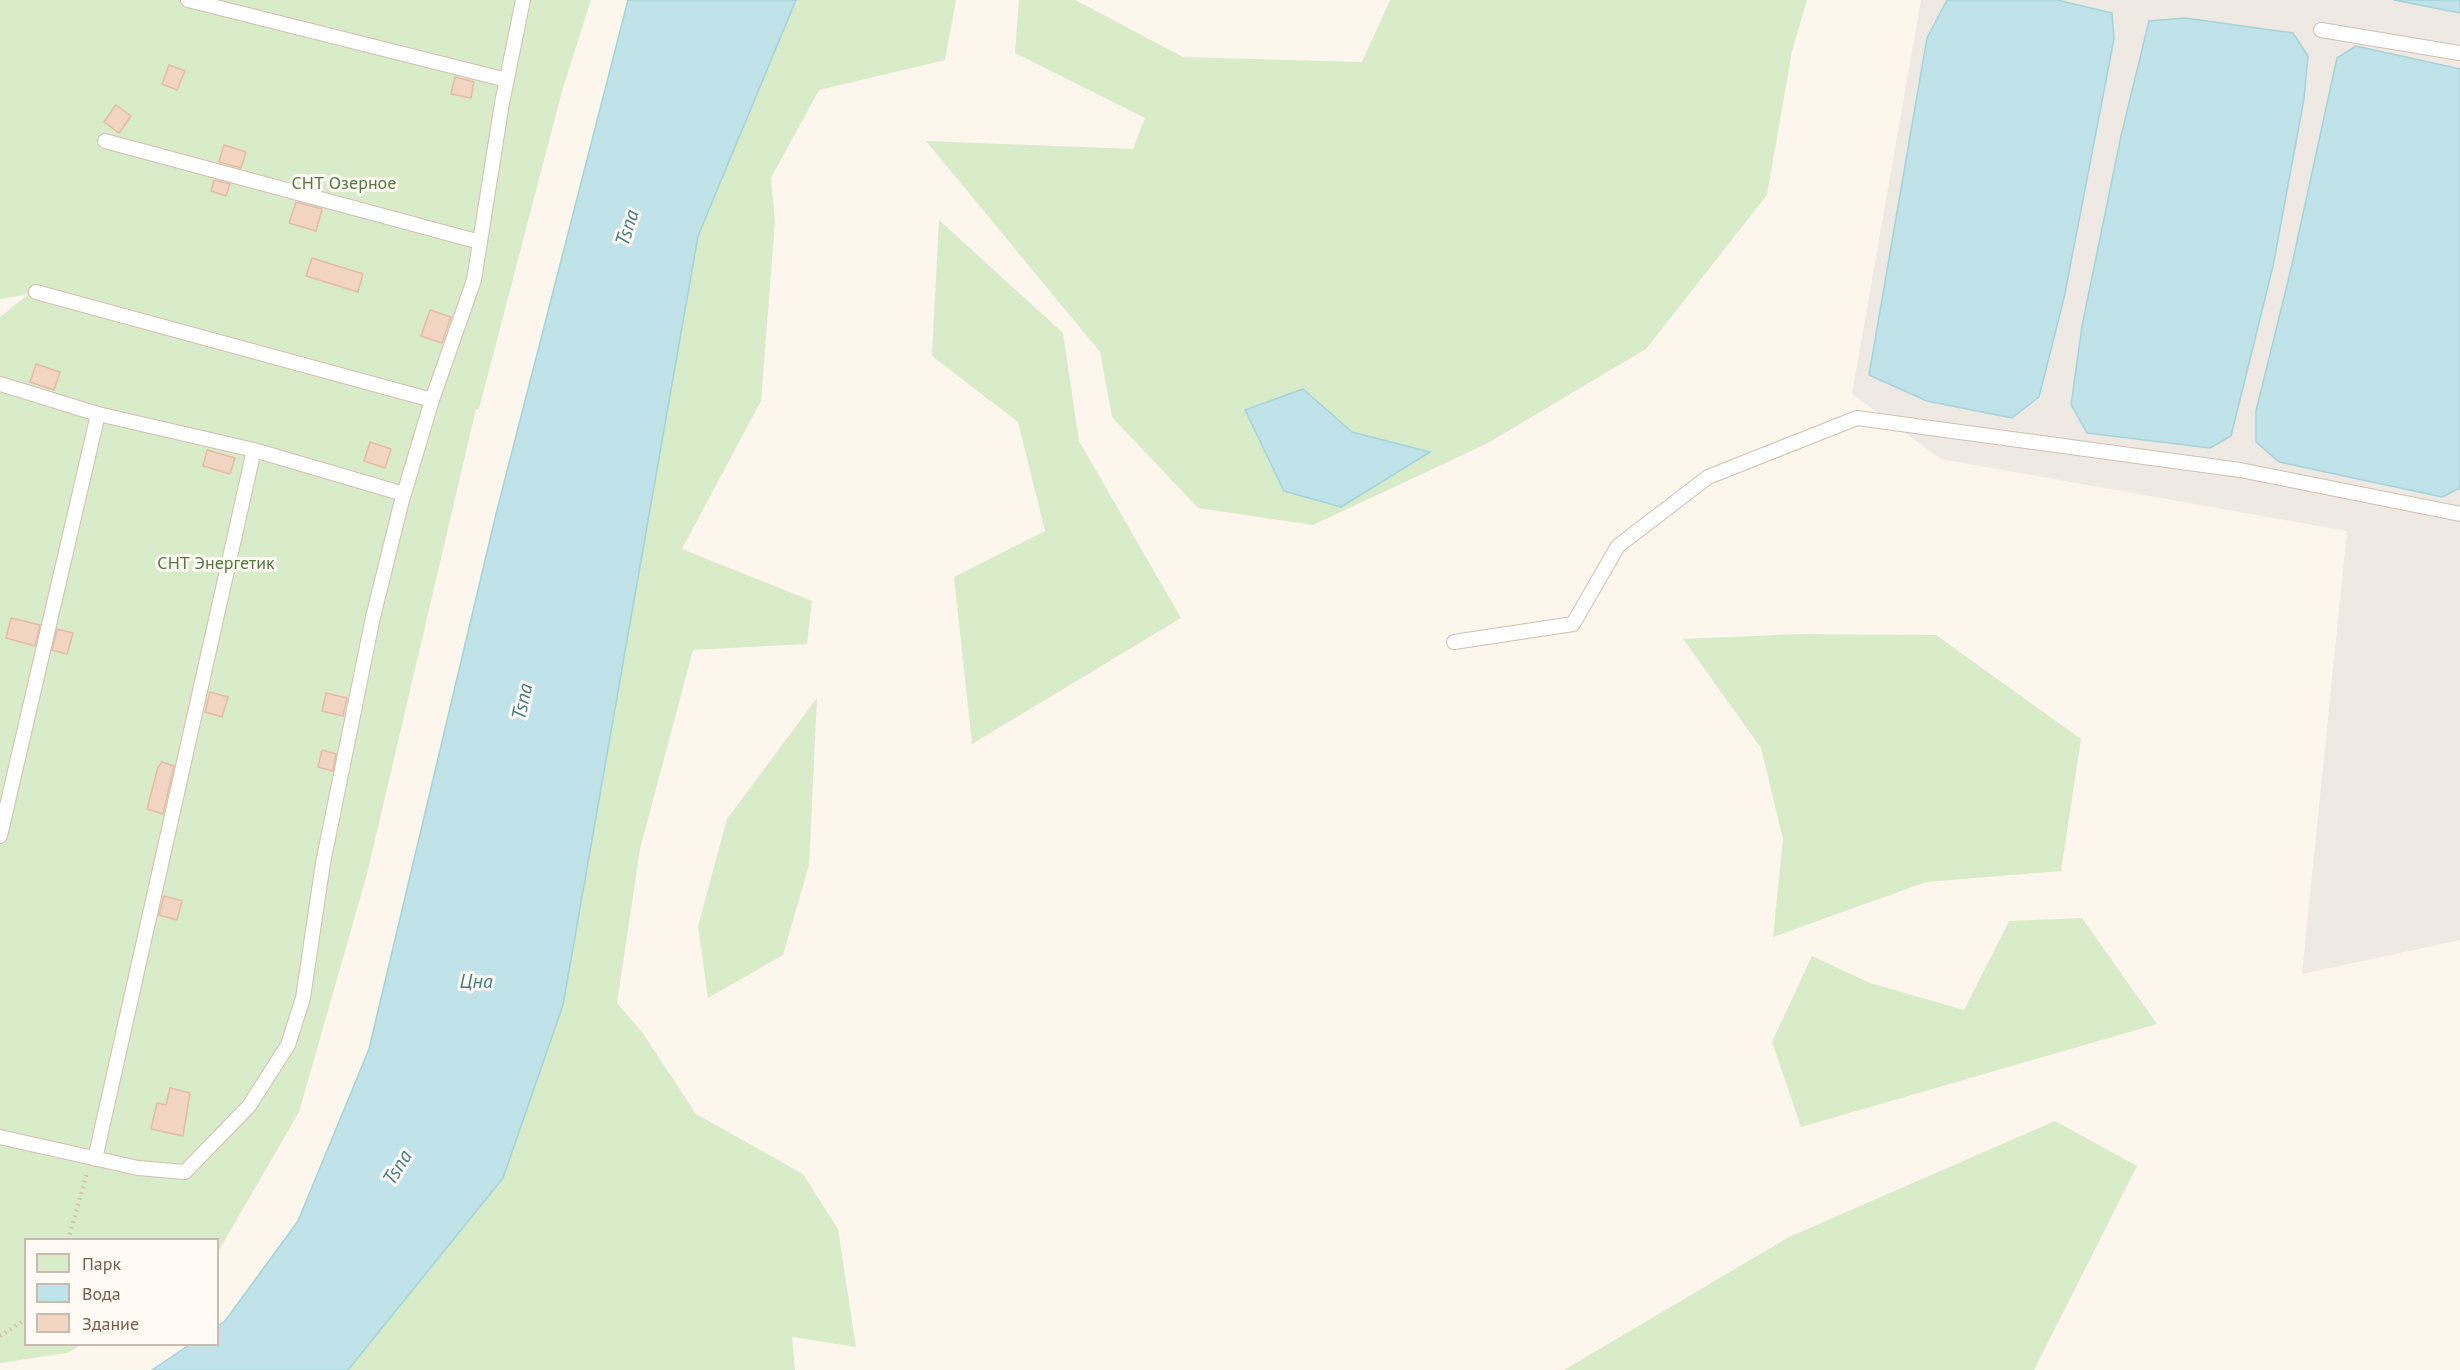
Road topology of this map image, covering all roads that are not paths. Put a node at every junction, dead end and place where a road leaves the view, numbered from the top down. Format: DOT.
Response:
graph roads {
  1 [pos="188,0"];
  2 [pos="523,0"];
  3 [pos="2321,30"];
  4 [pos="2460,53"];
  5 [pos="507,80"];
  6 [pos="105,141"];
  7 [pos="480,242"];
  8 [pos="36,292"];
  9 [pos="0,384"];
  10 [pos="432,400"];
  11 [pos="98,414"];
  12 [pos="254,450"];
  13 [pos="404,494"];
  14 [pos="2460,514"];
  15 [pos="1454,642"];
  16 [pos="0,836"];
  17 [pos="0,1137"];
  18 [pos="95,1159"];
  1 -- 5 [label="lane"];
  2 -- 5 [label="lane"];
  3 -- 4 [label="lane"];
  5 -- 7 [label="lane"];
  6 -- 7 [label="lane"];
  7 -- 10 [label="lane"];
  8 -- 10 [label="lane"];
  9 -- 11 [label="lane"];
  10 -- 13 [label="lane"];
  11 -- 12 [label="lane"];
  11 -- 16 [label="lane"];
  12 -- 13 [label="lane"];
  12 -- 18 [label="lane"];
  13 -- 18 [label="lane"];
  14 -- 15 [label="lane"];
  17 -- 18 [label="lane"];
}
